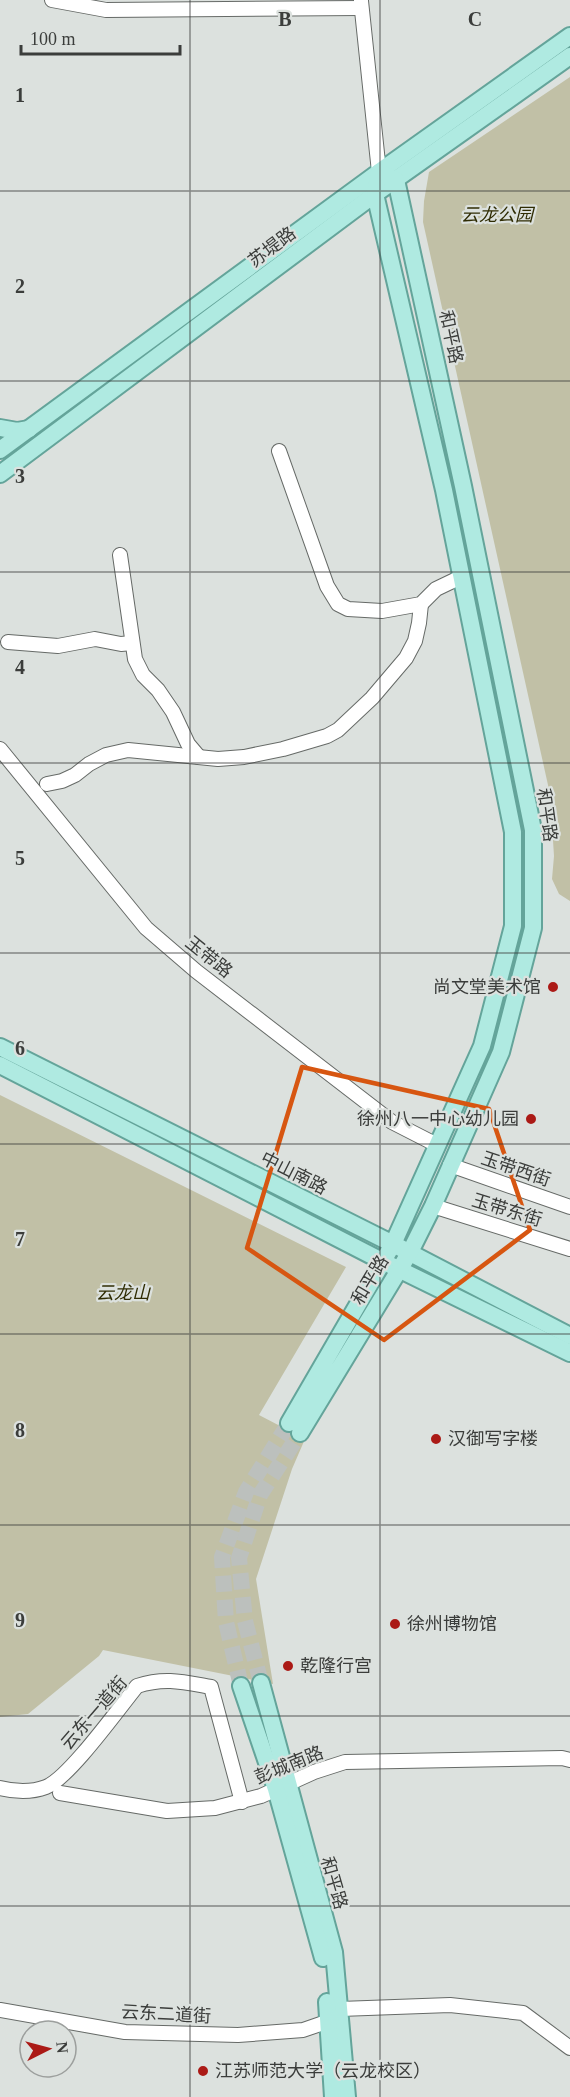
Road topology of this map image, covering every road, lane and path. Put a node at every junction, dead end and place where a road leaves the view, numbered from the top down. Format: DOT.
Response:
graph roads {
  1 [pos="52,0"];
  2 [pos="361,4"];
  3 [pos="570,36"];
  4 [pos="570,56"];
  5 [pos="378,172"];
  6 [pos="396,180"];
  7 [pos="375,194"];
  8 [pos="0,428"];
  9 [pos="30,429"];
  10 [pos="0,450"];
  11 [pos="279,451"];
  12 [pos="0,474"];
  13 [pos="120,555"];
  14 [pos="461,577"];
  15 [pos="420,604"];
  16 [pos="9,642"];
  17 [pos="132,643"];
  18 [pos="0,750"];
  19 [pos="199,757"];
  20 [pos="47,784"];
  21 [pos="0,1047"];
  22 [pos="0,1065"];
  23 [pos="437,1145"];
  24 [pos="450,1166"];
  25 [pos="433,1206"];
  26 [pos="570,1207"];
  27 [pos="393,1244"];
  28 [pos="570,1249"];
  29 [pos="410,1252"];
  30 [pos="382,1261"];
  31 [pos="399,1269"];
  32 [pos="570,1336"];
  33 [pos="570,1353"];
  34 [pos="261,1683"];
  35 [pos="241,1686"];
  36 [pos="570,1760"];
  37 [pos="281,1787"];
  38 [pos="0,1788"];
  39 [pos="60,1793"];
  40 [pos="242,1802"];
  41 [pos="0,2010"];
  42 [pos="334,2015"];
  43 [pos="570,2048"];
  44 [pos="333,2097"];
  45 [pos="347,2097"];
  1 -- 2 [label="street"];
  2 -- 5 [label="street, 和平路"];
  3 -- 5 [label="main road, 苏堤路"];
  4 -- 6 [label="main road, 苏堤路"];
  5 -- 6 [label="main road"];
  5 -- 7 [label="main road, 和平路"];
  5 -- 9 [label="main road, 苏堤路"];
  6 -- 7 [label="main road, 苏堤路"];
  6 -- 24 [label="main road, 和平路"];
  7 -- 12 [label="main road, 苏堤路"];
  7 -- 14 [label="main road, 和平路"];
  8 -- 9 [label="main road"];
  9 -- 10 [label="main road, 苏堤路"];
  11 -- 15 [label="street"];
  13 -- 17 [label="street"];
  14 -- 15 [label="street"];
  14 -- 23 [label="main road, 和平路"];
  15 -- 19 [label="street"];
  16 -- 17 [label="street"];
  17 -- 19 [label="street"];
  18 -- 23 [label="street, 玉带路"];
  19 -- 20 [label="street"];
  21 -- 27 [label="main road, 中山南路"];
  22 -- 30 [label="main road"];
  23 -- 27 [label="main road, 和平路"];
  24 -- 25 [label="main road, 和平路"];
  24 -- 26 [label="street, 玉带西街"];
  25 -- 28 [label="street, 玉带东街"];
  25 -- 29 [label="main road, 和平路"];
  27 -- 29 [label="main road, 中山南路"];
  27 -- 30 [label="main road, 和平路"];
  29 -- 31 [label="main road, 和平路"];
  29 -- 32 [label="main road, 中山南路"];
  30 -- 31 [label="main road"];
  30 -- 31 [label="main road, 和平路"];
  31 -- 33 [label="main road"];
  34 -- 37 [label="main road, 和平路"];
  35 -- 37 [label="main road, 和平路"];
  36 -- 37 [label="street, 彭城南路"];
  37 -- 40 [label="street, 彭城南路"];
  37 -- 42 [label="main road, 和平路"];
  38 -- 40 [label="street, 云东一道街"];
  39 -- 40 [label="street, 彭城南路"];
  41 -- 42 [label="street, 云东二道街"];
  42 -- 43 [label="street, 云东二道街"];
  42 -- 44 [label="main road, 和平路"];
  42 -- 45 [label="main road, 和平路"];
}
